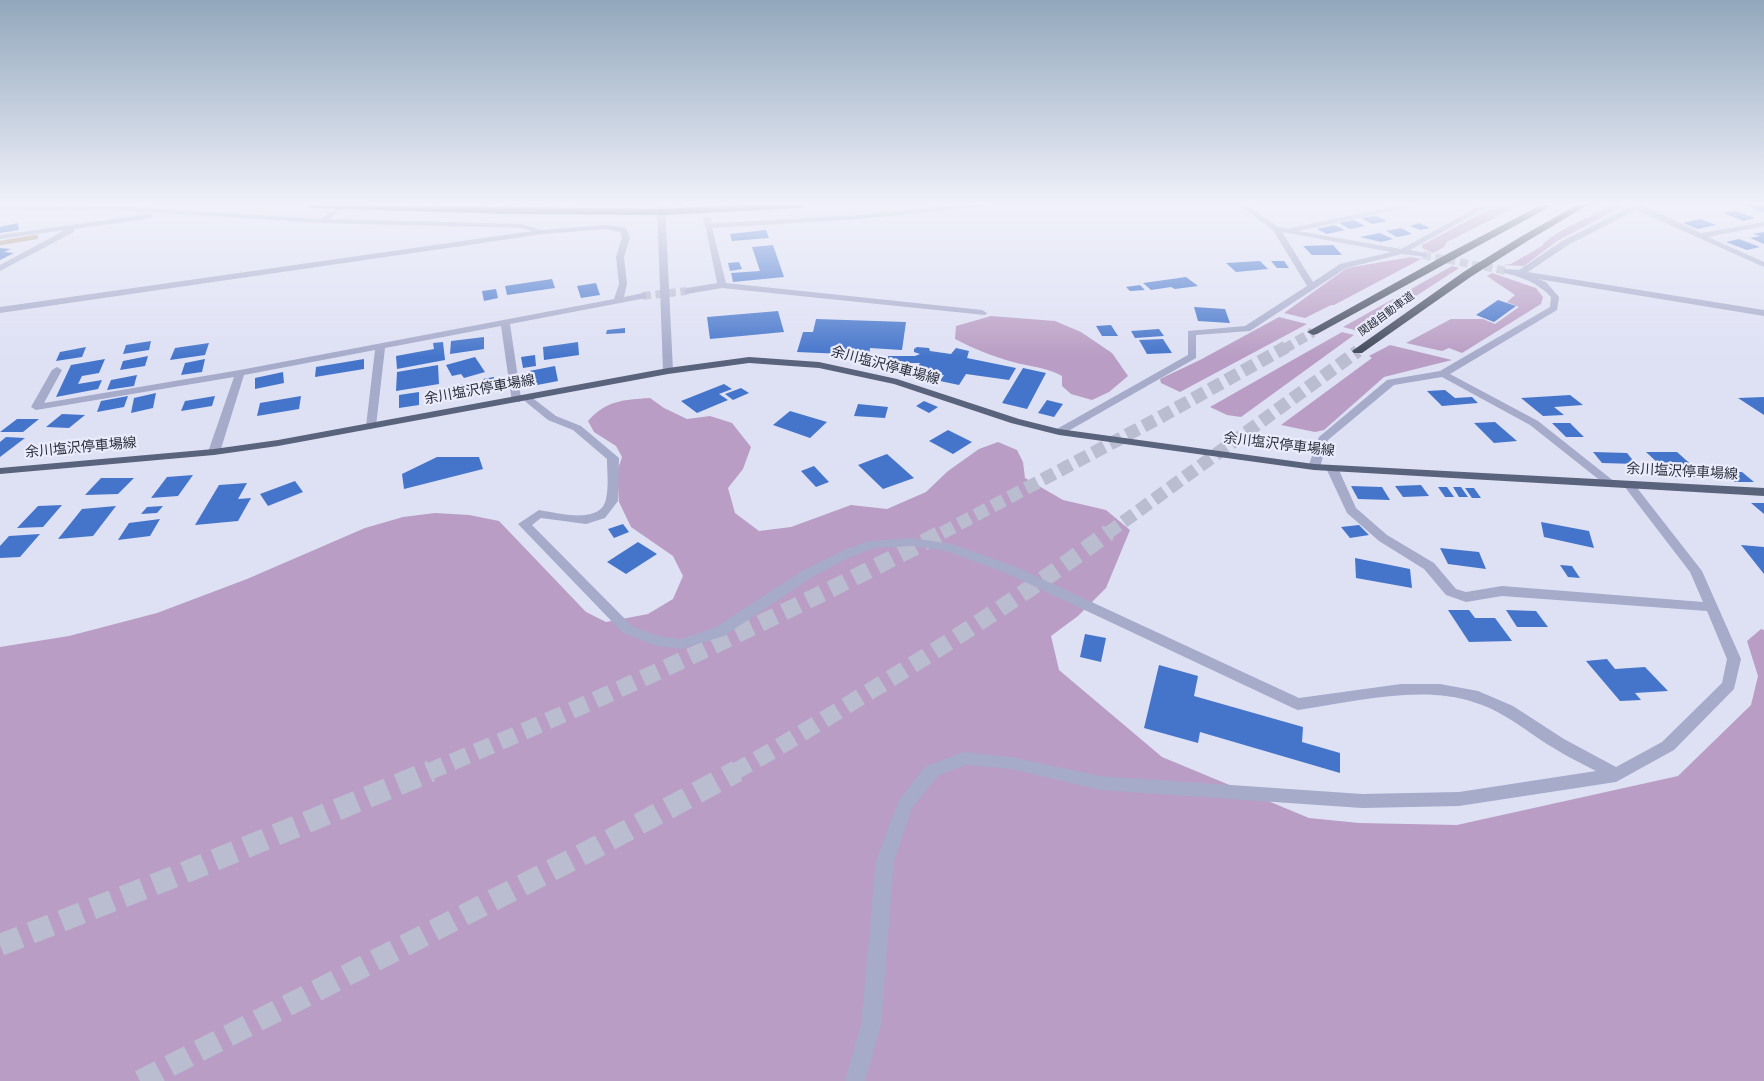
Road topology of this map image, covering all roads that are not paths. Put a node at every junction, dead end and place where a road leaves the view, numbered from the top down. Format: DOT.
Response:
graph roads {
  1 [pos="24,255"];
  2 [pos="380,255"];
  3 [pos="620,255"];
  4 [pos="663,255"];
  5 [pos="715,255"];
  6 [pos="1292,255"];
  7 [pos="1385,255"];
  8 [pos="1453,255"];
  9 [pos="1497,255"];
  10 [pos="1547,255"];
  11 [pos="1743,255"];
  12 [pos="1764,265"];
  13 [pos="0,268"];
  14 [pos="1506,271"];
  15 [pos="1519,274"];
  16 [pos="722,285"];
  17 [pos="1311,286"];
  18 [pos="687,291"];
  19 [pos="643,296"];
  20 [pos="618,301"];
  21 [pos="0,310"];
  22 [pos="1764,312"];
  23 [pos="982,313"];
  24 [pos="505,322"];
  25 [pos="1313,332"];
  26 [pos="380,346"];
  27 [pos="1358,351"];
  28 [pos="57,370"];
  29 [pos="668,371"];
  30 [pos="240,373"];
  31 [pos="1443,374"];
  32 [pos="521,399"];
  33 [pos="371,426"];
  34 [pos="1060,432"];
  35 [pos="214,452"];
  36 [pos="1314,467"];
  37 [pos="1332,468"];
  38 [pos="0,471"];
  39 [pos="1611,484"];
  40 [pos="1630,486"];
  41 [pos="1764,492"];
  42 [pos="1711,607"];
  43 [pos="1616,774"];
  44 [pos="855,1081"];
  1 -- 13 [label="street"];
  2 -- 21 [label="street"];
  3 -- 20 [label="street"];
  4 -- 29 [label="street"];
  5 -- 16 [label="street"];
  6 -- 17 [label="street"];
  7 -- 17 [label="street"];
  8 -- 25 [label="highway, 関越自動車道"];
  9 -- 27 [label="highway, 関越自動車道"];
  10 -- 15 [label="street"];
  11 -- 12 [label="street"];
  14 -- 15 [label="street"];
  15 -- 22 [label="street"];
  15 -- 31 [label="street"];
  16 -- 18 [label="street"];
  16 -- 23 [label="street"];
  17 -- 34 [label="street"];
  19 -- 20 [label="street"];
  20 -- 24 [label="street"];
  24 -- 26 [label="street"];
  24 -- 32 [label="street"];
  26 -- 30 [label="street"];
  26 -- 33 [label="street"];
  28 -- 30 [label="street"];
  29 -- 32 [label="main road, 余川塩沢停車場線"];
  29 -- 34 [label="main road, 余川塩沢停車場線"];
  30 -- 35 [label="street"];
  31 -- 36 [label="street"];
  31 -- 39 [label="street"];
  32 -- 33 [label="main road, 余川塩沢停車場線"];
  32 -- 43 [label="street"];
  33 -- 35 [label="main road, 余川塩沢停車場線"];
  34 -- 36 [label="main road, 余川塩沢停車場線"];
  35 -- 38 [label="main road, 余川塩沢停車場線"];
  36 -- 37 [label="main road, 余川塩沢停車場線"];
  37 -- 39 [label="main road, 余川塩沢停車場線"];
  37 -- 42 [label="street"];
  39 -- 40 [label="main road, 余川塩沢停車場線"];
  40 -- 41 [label="main road, 余川塩沢停車場線"];
  40 -- 42 [label="street"];
  42 -- 43 [label="street"];
  43 -- 44 [label="street"];
}
